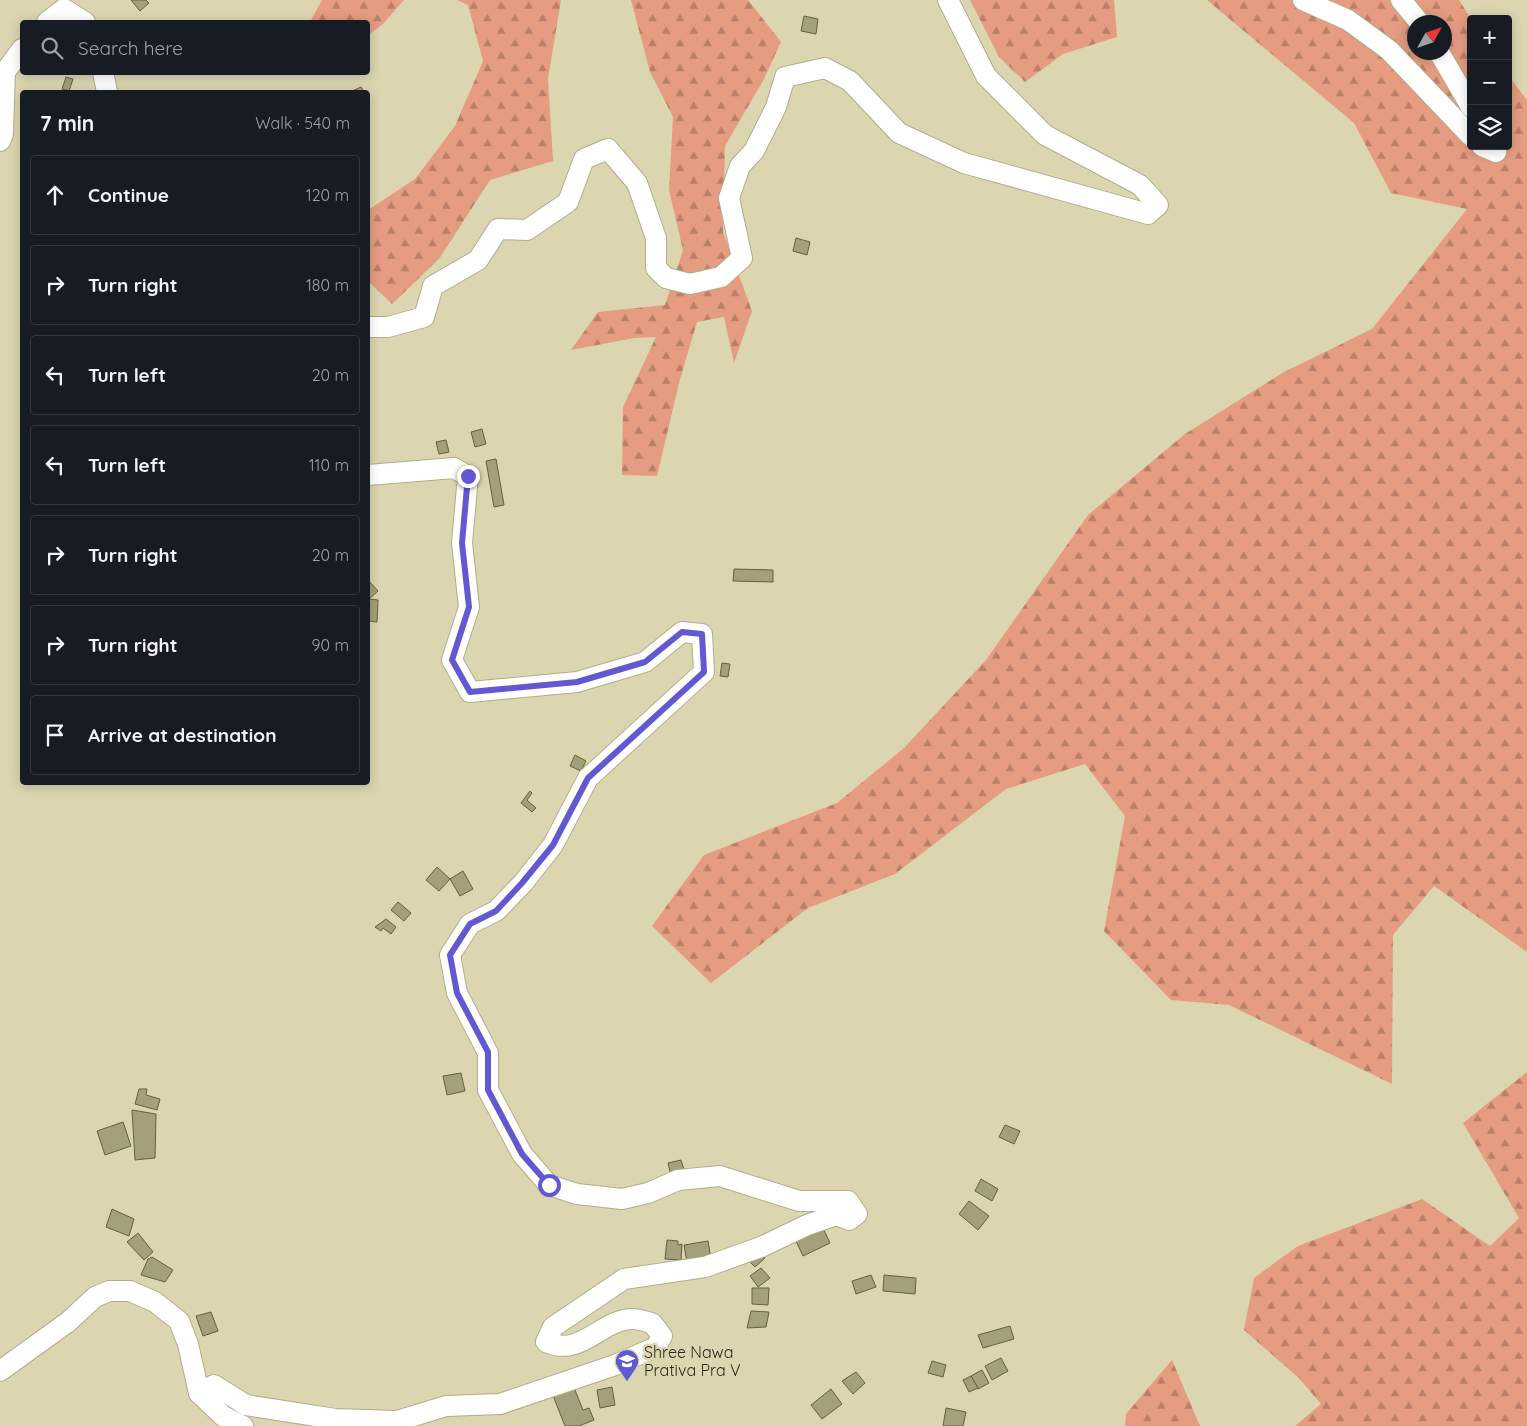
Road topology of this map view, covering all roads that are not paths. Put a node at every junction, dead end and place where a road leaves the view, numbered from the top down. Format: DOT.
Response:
graph roads {
  1 [pos="948,0"];
  2 [pos="1303,0"];
  3 [pos="1401,0"];
  4 [pos="1413,15"];
  5 [pos="50,20"];
  6 [pos="82,20"];
  7 [pos="20,52"];
  8 [pos="1444,60"];
  9 [pos="104,75"];
  10 [pos="107,90"];
  11 [pos="1470,105"];
  12 [pos="1467,132"];
  13 [pos="0,142"];
  14 [pos="370,326"];
  15 [pos="370,475"];
  16 [pos="0,1371"];
  17 [pos="199,1393"];
  18 [pos="243,1426"];
  1 -- 14 [label="street"];
  2 -- 12 [label="street"];
  3 -- 4 [label="street"];
  5 -- 6 [label="street"];
  7 -- 13 [label="street"];
  8 -- 11 [label="street"];
  9 -- 10 [label="street"];
  15 -- 17 [label="street"];
  16 -- 17 [label="street"];
  17 -- 18 [label="street"];
}
